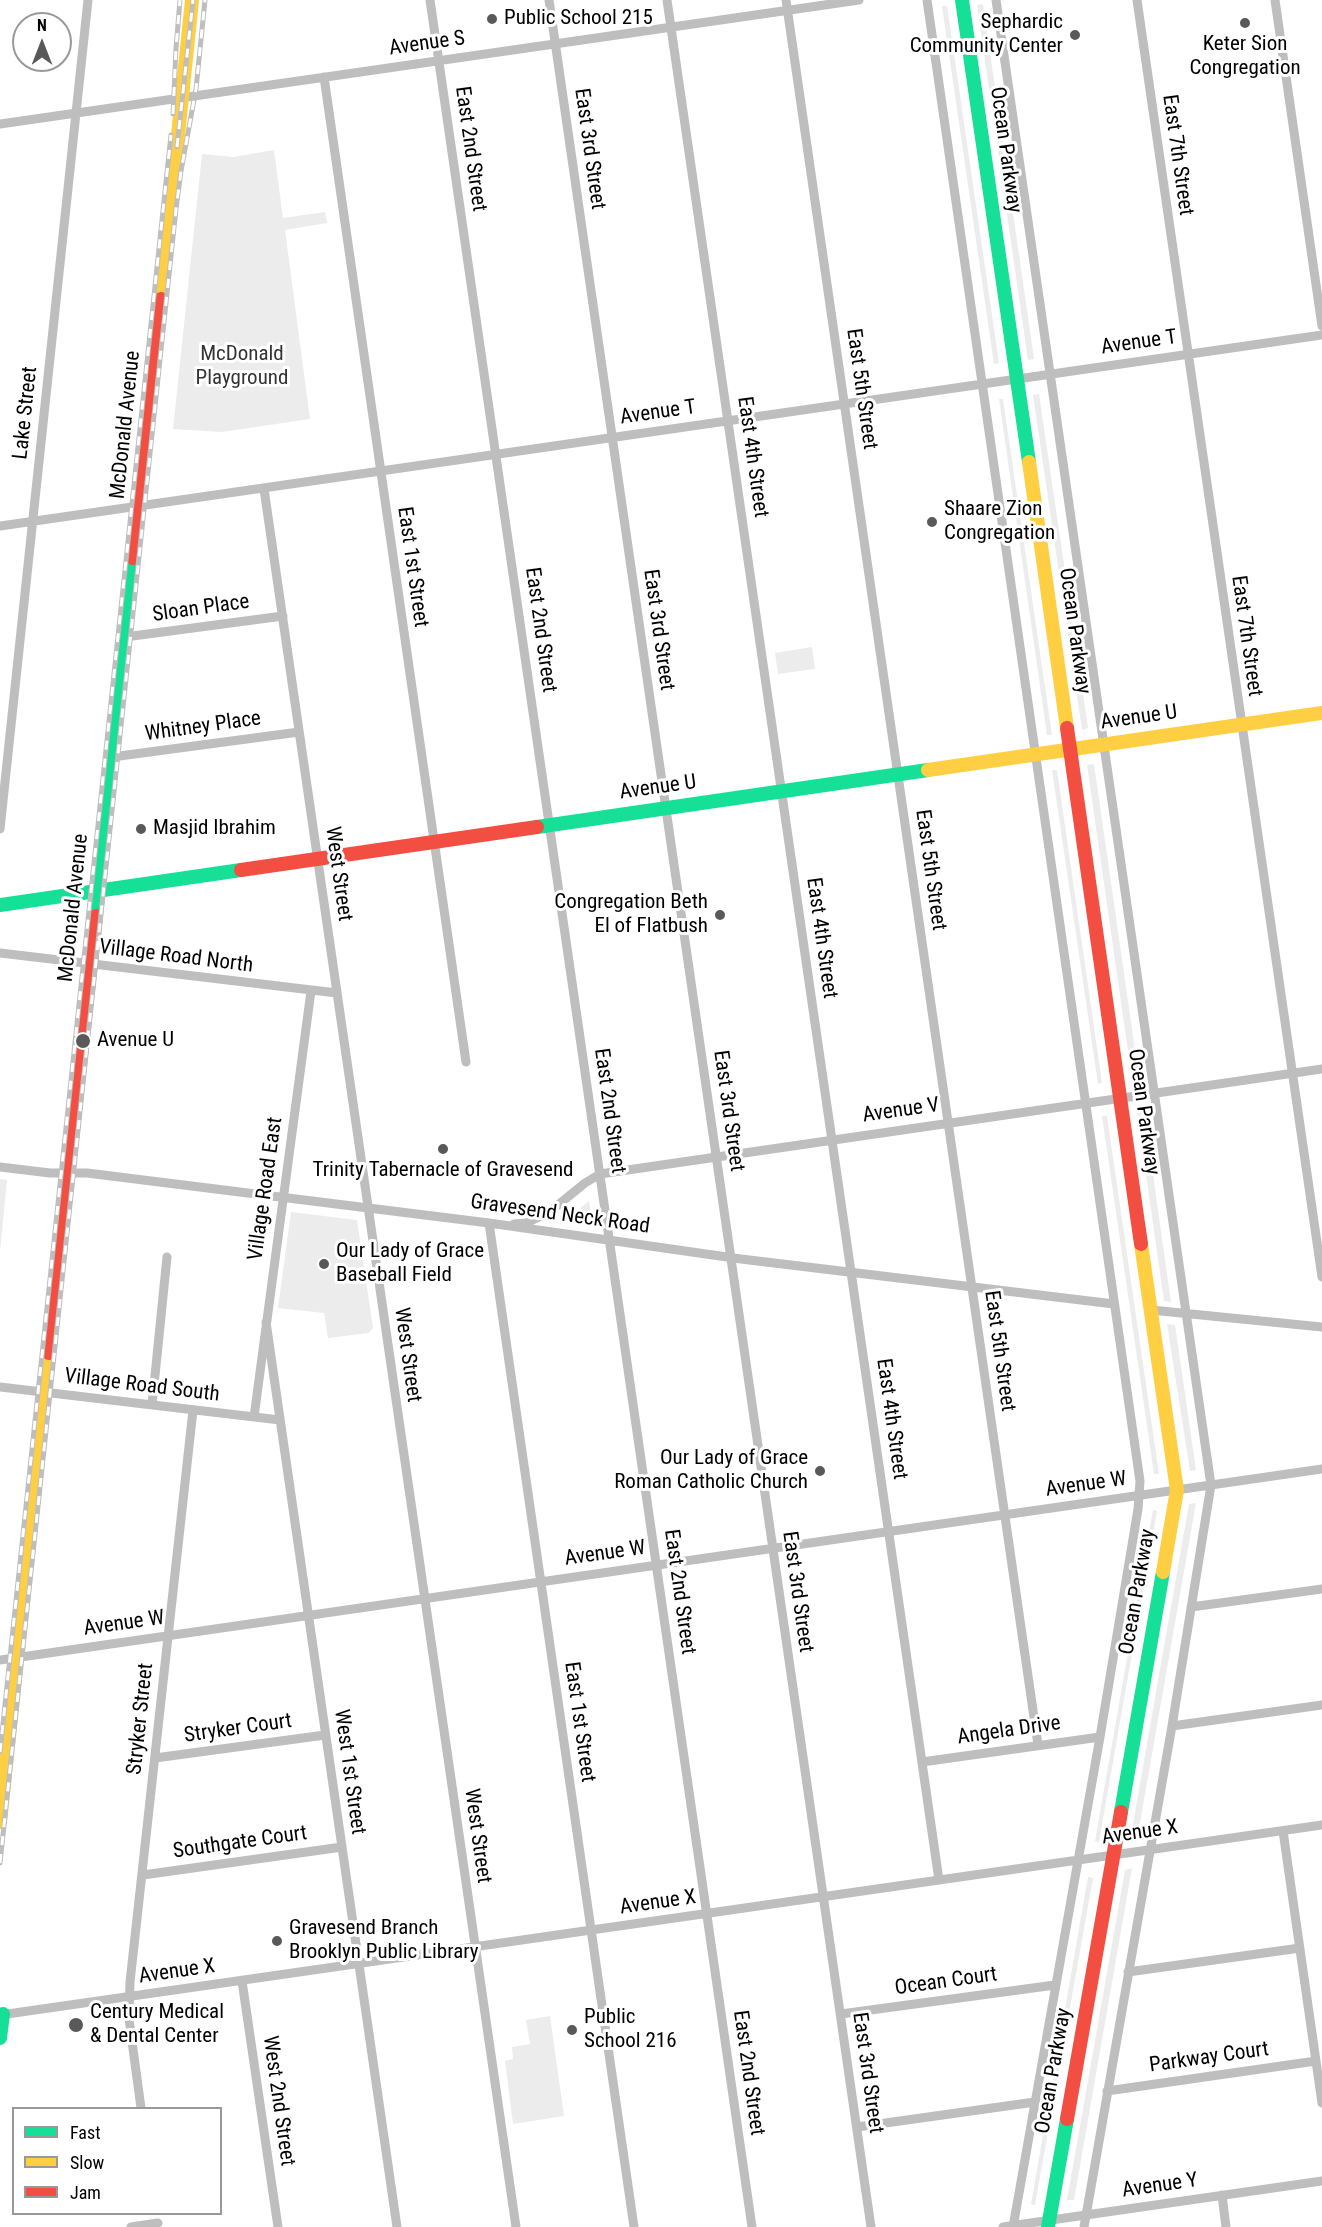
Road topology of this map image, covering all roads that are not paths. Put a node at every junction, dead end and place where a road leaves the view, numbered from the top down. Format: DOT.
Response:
graph roads {
  1 [pos="88,0"];
  2 [pos="192,0"];
  3 [pos="430,0"];
  4 [pos="549,0"];
  5 [pos="668,0"];
  6 [pos="859,0"];
  7 [pos="927,0"];
  8 [pos="962,0"];
  9 [pos="996,0"];
  10 [pos="1137,0"];
  11 [pos="1275,0"];
  12 [pos="787,5"];
  13 [pos="671,27"];
  14 [pos="556,43"];
  15 [pos="439,61"];
  16 [pos="324,77"];
  17 [pos="182,99"];
  18 [pos="76,113"];
  19 [pos="0,124"];
  20 [pos="1322,326"];
  21 [pos="1322,335"];
  22 [pos="1187,354"];
  23 [pos="1050,374"];
  24 [pos="1016,379"];
  25 [pos="983,385"];
  26 [pos="845,404"];
  27 [pos="729,421"];
  28 [pos="612,438"];
  29 [pos="496,454"];
  30 [pos="380,471"];
  31 [pos="264,489"];
  32 [pos="139,507"];
  33 [pos="33,522"];
  34 [pos="0,526"];
  35 [pos="283,616"];
  36 [pos="125,638"];
  37 [pos="1322,713"];
  38 [pos="1241,725"];
  39 [pos="299,732"];
  40 [pos="1103,745"];
  41 [pos="1070,750"];
  42 [pos="1035,755"];
  43 [pos="112,757"];
  44 [pos="898,775"];
  45 [pos="782,791"];
  46 [pos="666,808"];
  47 [pos="550,825"];
  48 [pos="0,829"];
  49 [pos="434,842"];
  50 [pos="317,859"];
  51 [pos="97,891"];
  52 [pos="0,905"];
  53 [pos="0,953"];
  54 [pos="89,965"];
  55 [pos="311,991"];
  56 [pos="337,993"];
  57 [pos="466,1062"];
  58 [pos="1322,1069"];
  59 [pos="1293,1073"];
  60 [pos="1155,1093"];
  61 [pos="1120,1098"];
  62 [pos="1086,1103"];
  63 [pos="948,1123"];
  64 [pos="832,1139"];
  65 [pos="717,1156"];
  66 [pos="0,1167"];
  67 [pos="69,1173"];
  68 [pos="600,1174"];
  69 [pos="282,1197"];
  70 [pos="368,1208"];
  71 [pos="489,1223"];
  72 [pos="500,1224"];
  73 [pos="609,1240"];
  74 [pos="167,1257"];
  75 [pos="731,1258"];
  76 [pos="851,1272"];
  77 [pos="1322,1277"];
  78 [pos="972,1287"];
  79 [pos="1114,1304"];
  80 [pos="1151,1310"];
  81 [pos="1187,1314"];
  82 [pos="266,1322"];
  83 [pos="1322,1327"];
  84 [pos="0,1387"];
  85 [pos="45,1393"];
  86 [pos="152,1405"];
  87 [pos="193,1410"];
  88 [pos="254,1417"];
  89 [pos="280,1420"];
  90 [pos="1322,1469"];
  91 [pos="1211,1485"];
  92 [pos="1177,1490"];
  93 [pos="1140,1496"];
  94 [pos="1005,1515"];
  95 [pos="888,1532"];
  96 [pos="773,1548"];
  97 [pos="656,1565"];
  98 [pos="540,1582"];
  99 [pos="1322,1589"];
  100 [pos="424,1599"];
  101 [pos="1191,1607"];
  102 [pos="308,1615"];
  103 [pos="168,1636"];
  104 [pos="16,1658"];
  105 [pos="0,1660"];
  106 [pos="1322,1705"];
  107 [pos="1172,1726"];
  108 [pos="326,1735"];
  109 [pos="1100,1737"];
  110 [pos="1038,1745"];
  111 [pos="155,1758"];
  112 [pos="922,1762"];
  113 [pos="0,1821"];
  114 [pos="1322,1825"];
  115 [pos="1283,1831"];
  116 [pos="342,1847"];
  117 [pos="1149,1850"];
  118 [pos="1113,1855"];
  119 [pos="1077,1860"];
  120 [pos="143,1875"];
  121 [pos="939,1880"];
  122 [pos="823,1897"];
  123 [pos="707,1914"];
  124 [pos="590,1931"];
  125 [pos="475,1947"];
  126 [pos="1300,1948"];
  127 [pos="358,1964"];
  128 [pos="1128,1972"];
  129 [pos="242,1981"];
  130 [pos="1056,1985"];
  131 [pos="130,1997"];
  132 [pos="841,2014"];
  133 [pos="2,2015"];
  134 [pos="0,2038"];
  135 [pos="1316,2061"];
  136 [pos="1107,2091"];
  137 [pos="1035,2102"];
  138 [pos="1322,2103"];
  139 [pos="141,2107"];
  140 [pos="857,2127"];
  141 [pos="1322,2181"];
  142 [pos="1222,2195"];
  143 [pos="1086,2215"];
  144 [pos="158,2221"];
  145 [pos="1049,2224"];
  146 [pos="131,2227"];
  147 [pos="278,2227"];
  148 [pos="397,2227"];
  149 [pos="516,2227"];
  150 [pos="634,2227"];
  151 [pos="752,2227"];
  152 [pos="871,2227"];
  153 [pos="1010,2227"];
  154 [pos="1084,2227"];
  155 [pos="1226,2227"];
  1 -- 18 [label="street, Lake Street"];
  2 -- 17 [label="main road, McDonald Avenue"];
  3 -- 15 [label="street, East 2nd Street"];
  4 -- 14 [label="street, East 3rd Street"];
  5 -- 13 [label="street, East 4th Street"];
  6 -- 12 [label="street, Avenue S"];
  7 -- 25 [label="street, Ocean Parkway"];
  8 -- 24 [label="main road, Ocean Parkway"];
  9 -- 23 [label="street, Ocean Parkway"];
  10 -- 22 [label="street, East 7th Street"];
  11 -- 20 [label="street"];
  12 -- 13 [label="street, Avenue S"];
  12 -- 26 [label="street, East 5th Street"];
  13 -- 14 [label="street, Avenue S"];
  13 -- 27 [label="street, East 4th Street"];
  14 -- 15 [label="street, Avenue S"];
  14 -- 28 [label="street, East 3rd Street"];
  15 -- 16 [label="street, Avenue S"];
  15 -- 29 [label="street, East 2nd Street"];
  16 -- 17 [label="street, Avenue S"];
  16 -- 30 [label="street, East 1st Street"];
  17 -- 18 [label="street, Avenue S"];
  17 -- 32 [label="main road, McDonald Avenue"];
  18 -- 19 [label="street, Avenue S"];
  18 -- 33 [label="street, Lake Street"];
  21 -- 22 [label="street, Avenue T"];
  22 -- 23 [label="street, Avenue T"];
  22 -- 38 [label="street, East 7th Street"];
  23 -- 24 [label="street, Avenue T"];
  23 -- 40 [label="street, Ocean Parkway"];
  24 -- 25 [label="street, Avenue T"];
  24 -- 41 [label="main road, Ocean Parkway"];
  25 -- 26 [label="street, Avenue T"];
  25 -- 42 [label="street, Ocean Parkway"];
  26 -- 27 [label="street, Avenue T"];
  26 -- 44 [label="street, East 5th Street"];
  27 -- 28 [label="street, Avenue T"];
  27 -- 45 [label="street, East 4th Street"];
  28 -- 29 [label="street, Avenue T"];
  28 -- 46 [label="street, East 3rd Street"];
  29 -- 30 [label="street, Avenue T"];
  29 -- 47 [label="street, East 2nd Street"];
  30 -- 31 [label="street, Avenue T"];
  30 -- 49 [label="street, East 1st Street"];
  31 -- 32 [label="street, Avenue T"];
  31 -- 35 [label="street, West Street"];
  32 -- 33 [label="street, Avenue T"];
  32 -- 36 [label="main road, McDonald Avenue"];
  33 -- 34 [label="street, Avenue T"];
  33 -- 48 [label="street, Lake Street"];
  35 -- 36 [label="street, Sloan Place"];
  35 -- 39 [label="street, West Street"];
  36 -- 43 [label="main road, McDonald Avenue"];
  37 -- 38 [label="main road, Avenue U"];
  38 -- 40 [label="main road, Avenue U"];
  38 -- 59 [label="street, East 7th Street"];
  39 -- 43 [label="street, Whitney Place"];
  39 -- 50 [label="street, West Street"];
  40 -- 41 [label="main road, Avenue U"];
  40 -- 60 [label="street, Ocean Parkway"];
  41 -- 42 [label="main road, Avenue U"];
  41 -- 61 [label="main road, Ocean Parkway"];
  42 -- 44 [label="main road, Avenue U"];
  42 -- 62 [label="street, Ocean Parkway"];
  43 -- 51 [label="main road, McDonald Avenue"];
  44 -- 45 [label="main road, Avenue U"];
  44 -- 63 [label="street, East 5th Street"];
  45 -- 46 [label="main road, Avenue U"];
  45 -- 64 [label="street, East 4th Street"];
  46 -- 47 [label="main road, Avenue U"];
  46 -- 65 [label="street, East 3rd Street"];
  47 -- 49 [label="main road, Avenue U"];
  47 -- 68 [label="street, East 2nd Street"];
  49 -- 50 [label="main road, Avenue U"];
  49 -- 57 [label="street, East 1st Street"];
  50 -- 51 [label="main road, Avenue U"];
  50 -- 56 [label="street, West Street"];
  51 -- 52 [label="main road, Avenue U"];
  51 -- 54 [label="main road, McDonald Avenue"];
  53 -- 54 [label="street, Village Road North"];
  54 -- 55 [label="street, Village Road North"];
  54 -- 67 [label="main road, McDonald Avenue"];
  55 -- 56 [label="street"];
  55 -- 69 [label="street, Village Road East"];
  56 -- 70 [label="street, West Street"];
  58 -- 59 [label="street, Avenue V"];
  59 -- 60 [label="street, Avenue V"];
  59 -- 77 [label="street, East 7th Street"];
  60 -- 61 [label="street, Avenue V"];
  60 -- 81 [label="street, Ocean Parkway"];
  61 -- 62 [label="street, Avenue V"];
  61 -- 80 [label="main road, Ocean Parkway"];
  62 -- 63 [label="street, Avenue V"];
  62 -- 79 [label="street, Ocean Parkway"];
  63 -- 64 [label="street, Avenue V"];
  63 -- 78 [label="street, East 5th Street"];
  64 -- 65 [label="street, Avenue V"];
  64 -- 76 [label="street, East 4th Street"];
  65 -- 68 [label="street, Avenue V"];
  65 -- 75 [label="street, East 3rd Street"];
  66 -- 67 [label="street, Gravesend Neck Road"];
  67 -- 69 [label="street, Gravesend Neck Road"];
  67 -- 85 [label="main road, McDonald Avenue"];
  68 -- 72 [label="street, Avenue V"];
  68 -- 73 [label="street, East 2nd Street"];
  69 -- 70 [label="street, Gravesend Neck Road"];
  69 -- 82 [label="street, Village Road East"];
  70 -- 71 [label="street, Gravesend Neck Road"];
  70 -- 100 [label="street, West Street"];
  71 -- 72 [label="street, Gravesend Neck Road"];
  71 -- 98 [label="street, East 1st Street"];
  72 -- 73 [label="street, Gravesend Neck Road"];
  73 -- 75 [label="street, Gravesend Neck Road"];
  73 -- 97 [label="street, East 2nd Street"];
  74 -- 86 [label="street"];
  75 -- 76 [label="street, Gravesend Neck Road"];
  75 -- 96 [label="street, East 3rd Street"];
  76 -- 78 [label="street, Gravesend Neck Road"];
  76 -- 95 [label="street, East 4th Street"];
  78 -- 79 [label="street, Gravesend Neck Road"];
  78 -- 94 [label="street, East 5th Street"];
  79 -- 93 [label="street, Ocean Parkway"];
  80 -- 81 [label="street"];
  80 -- 92 [label="main road, Ocean Parkway"];
  81 -- 83 [label="street"];
  81 -- 91 [label="street, Ocean Parkway"];
  82 -- 88 [label="street, Village Road East"];
  82 -- 89 [label="street, West 1st Street"];
  84 -- 85 [label="street, Village Road South"];
  85 -- 86 [label="street, Village Road South"];
  85 -- 104 [label="main road, McDonald Avenue"];
  86 -- 87 [label="street, Village Road South"];
  87 -- 88 [label="street, Village Road South"];
  87 -- 103 [label="street, Stryker Street"];
  88 -- 89 [label="street, Village Road South"];
  89 -- 102 [label="street, West 1st Street"];
  90 -- 91 [label="street, Avenue W"];
  91 -- 92 [label="street, Avenue W"];
  91 -- 101 [label="street, Ocean Parkway"];
  92 -- 93 [label="street, Avenue W"];
  92 -- 118 [label="main road, Ocean Parkway"];
  93 -- 94 [label="street, Avenue W"];
  93 -- 109 [label="street, Ocean Parkway"];
  94 -- 95 [label="street, Avenue W"];
  94 -- 110 [label="street, East 5th Street"];
  95 -- 96 [label="street, Avenue W"];
  95 -- 112 [label="street, East 4th Street"];
  96 -- 97 [label="street, Avenue W"];
  96 -- 122 [label="street, East 3rd Street"];
  97 -- 98 [label="street, Avenue W"];
  97 -- 123 [label="street, East 2nd Street"];
  98 -- 100 [label="street, Avenue W"];
  98 -- 124 [label="street, East 1st Street"];
  99 -- 101 [label="street"];
  100 -- 102 [label="street, Avenue W"];
  100 -- 125 [label="street, West Street"];
  101 -- 107 [label="street, Ocean Parkway"];
  102 -- 103 [label="street, Avenue W"];
  102 -- 108 [label="street, West 1st Street"];
  103 -- 104 [label="street, Avenue W"];
  103 -- 111 [label="street, Stryker Street"];
  104 -- 105 [label="street, Avenue W"];
  104 -- 113 [label="main road, McDonald Avenue"];
  106 -- 107 [label="street"];
  107 -- 117 [label="street, Ocean Parkway"];
  108 -- 111 [label="street, Stryker Court"];
  108 -- 116 [label="street, West 1st Street"];
  109 -- 110 [label="street, Angela Drive"];
  109 -- 119 [label="street, Ocean Parkway"];
  110 -- 112 [label="street, Angela Drive"];
  111 -- 120 [label="street, Stryker Street"];
  112 -- 121 [label="street, East 4th Street"];
  114 -- 115 [label="street, Avenue X"];
  115 -- 117 [label="street, Avenue X"];
  115 -- 126 [label="street"];
  116 -- 120 [label="street, Southgate Court"];
  116 -- 127 [label="street, West 1st Street"];
  117 -- 118 [label="street, Avenue X"];
  117 -- 128 [label="street, Ocean Parkway"];
  118 -- 119 [label="street, Avenue X"];
  118 -- 145 [label="main road, Ocean Parkway"];
  119 -- 121 [label="street, Avenue X"];
  119 -- 130 [label="street, Ocean Parkway"];
  120 -- 131 [label="street, Stryker Street"];
  121 -- 122 [label="street, Avenue X"];
  122 -- 123 [label="street, Avenue X"];
  122 -- 132 [label="street, East 3rd Street"];
  123 -- 124 [label="street, Avenue X"];
  123 -- 151 [label="street, East 2nd Street"];
  124 -- 125 [label="street, Avenue X"];
  124 -- 150 [label="street, East 1st Street"];
  125 -- 127 [label="street, Avenue X"];
  125 -- 149 [label="street, West Street"];
  126 -- 128 [label="street"];
  126 -- 135 [label="street"];
  127 -- 129 [label="street, Avenue X"];
  127 -- 148 [label="street, West 1st Street"];
  128 -- 136 [label="street, Ocean Parkway"];
  129 -- 131 [label="street, Avenue X"];
  129 -- 147 [label="street, West 2nd Street"];
  130 -- 132 [label="street, Ocean Court"];
  130 -- 137 [label="street, Ocean Parkway"];
  131 -- 133 [label="street, Avenue X"];
  131 -- 139 [label="street, Stryker Street"];
  132 -- 140 [label="street, East 3rd Street"];
  133 -- 134 [label="main road"];
  135 -- 136 [label="street, Parkway Court"];
  135 -- 138 [label="street"];
  136 -- 143 [label="street, Ocean Parkway"];
  137 -- 140 [label="street"];
  137 -- 153 [label="street, Ocean Parkway"];
  140 -- 152 [label="street, East 3rd Street"];
  141 -- 142 [label="street, Avenue Y"];
  142 -- 143 [label="street, Avenue Y"];
  142 -- 155 [label="street"];
  143 -- 145 [label="street, Avenue Y"];
  143 -- 154 [label="street, Ocean Parkway"];
  144 -- 146 [label="street"];
  145 -- 153 [label="street, Avenue Y"];
}
